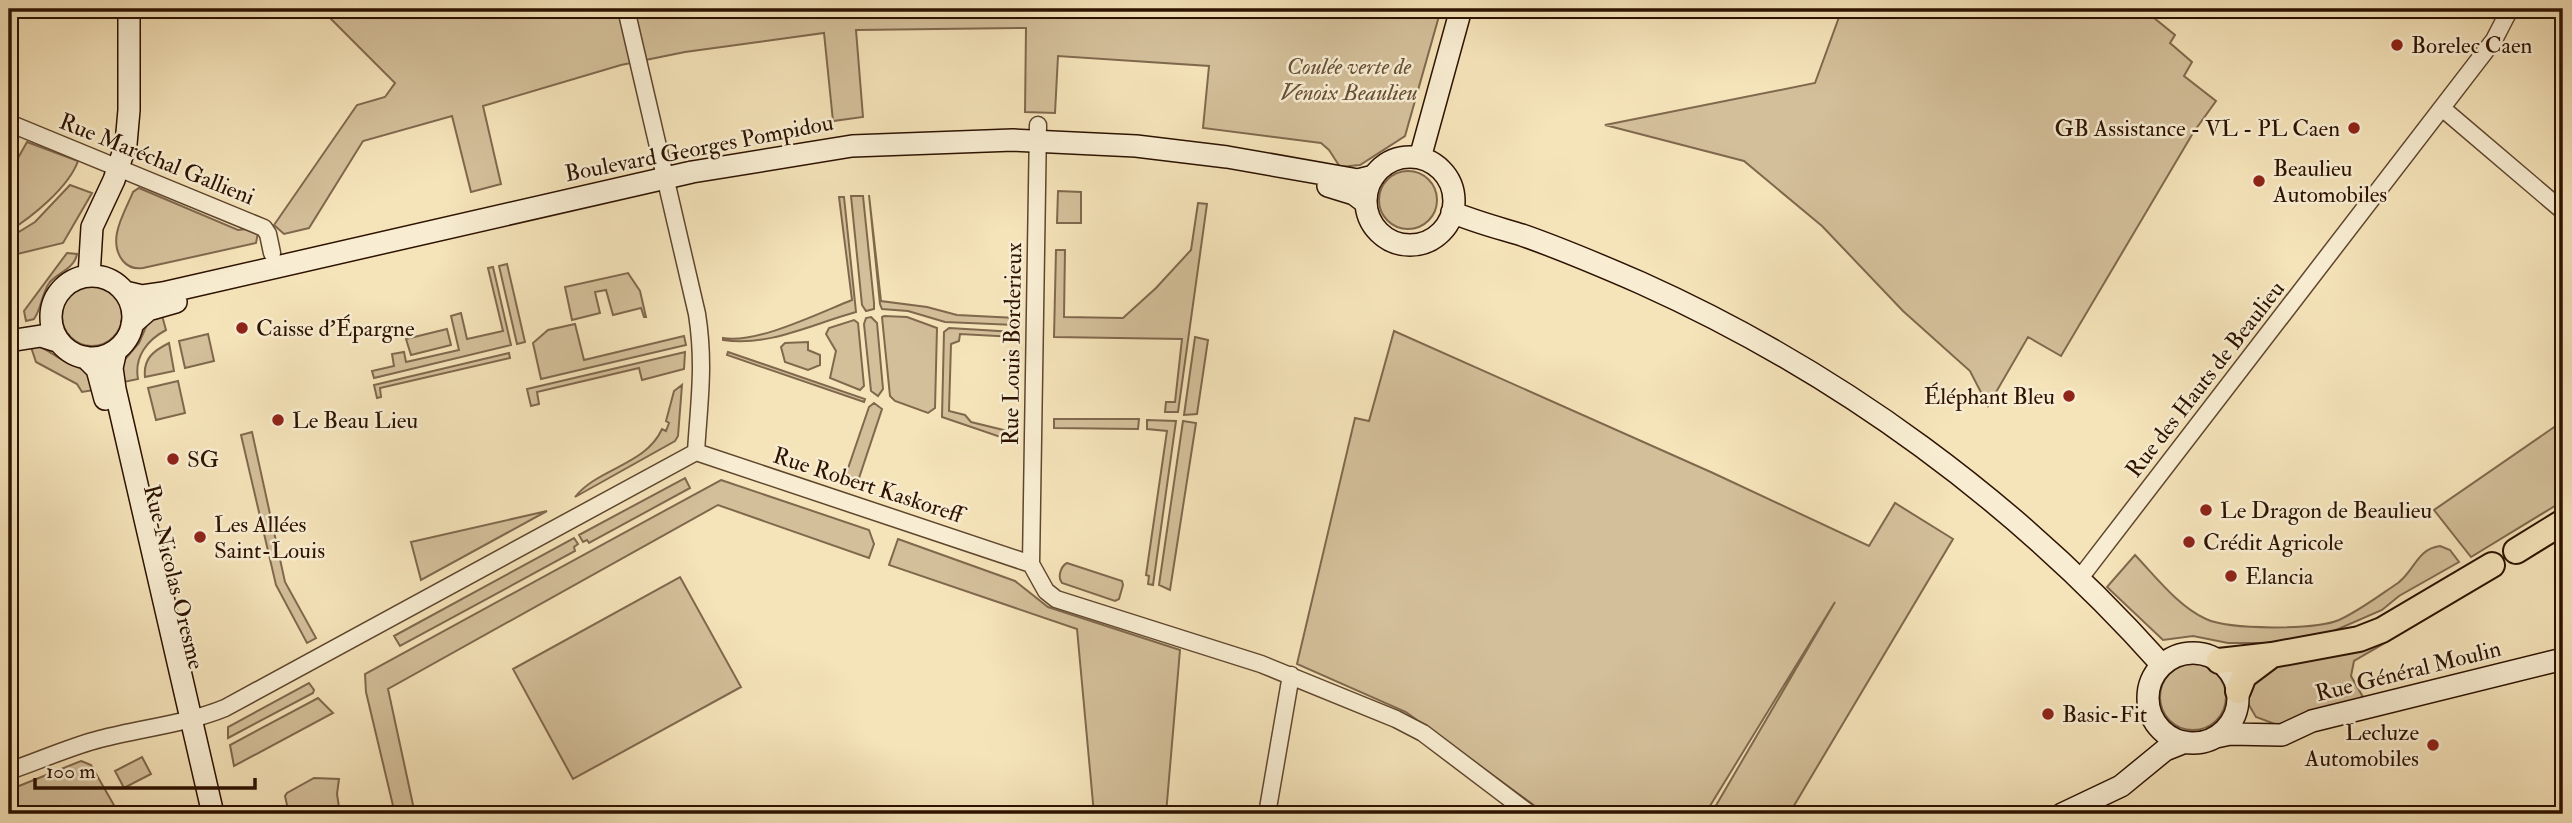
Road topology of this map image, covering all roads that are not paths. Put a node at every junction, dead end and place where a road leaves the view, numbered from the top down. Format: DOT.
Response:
graph roads {
  1 [pos="129,9"];
  2 [pos="626,9"];
  3 [pos="1461,9"];
  4 [pos="2508,9"];
  5 [pos="2442,108"];
  6 [pos="9,123"];
  7 [pos="1038,139"];
  8 [pos="1420,159"];
  9 [pos="118,168"];
  10 [pos="1374,176"];
  11 [pos="666,183"];
  12 [pos="1366,203"];
  13 [pos="2563,211"];
  14 [pos="1452,212"];
  15 [pos="272,253"];
  16 [pos="89,276"];
  17 [pos="125,292"];
  18 [pos="51,311"];
  19 [pos="132,324"];
  20 [pos="9,331"];
  21 [pos="9,341"];
  22 [pos="60,342"];
  23 [pos="116,350"];
  24 [pos="85,357"];
  25 [pos="696,452"];
  26 [pos="2563,522"];
  27 [pos="2516,551"];
  28 [pos="1031,564"];
  29 [pos="2492,565"];
  30 [pos="2080,578"];
  31 [pos="2272,655"];
  32 [pos="2219,661"];
  33 [pos="2561,661"];
  34 [pos="2162,665"];
  35 [pos="1291,675"];
  36 [pos="2238,695"];
  37 [pos="187,720"];
  38 [pos="2154,720"];
  39 [pos="2275,736"];
  40 [pos="2216,737"];
  41 [pos="2185,742"];
  42 [pos="2145,767"];
  43 [pos="9,771"];
  44 [pos="200,814"];
  45 [pos="214,814"];
  46 [pos="1267,814"];
  47 [pos="1530,814"];
  48 [pos="2062,814"];
  1 -- 9 [label="street"];
  2 -- 11 [label="street"];
  3 -- 8 [label="street"];
  4 -- 5 [label="street, Rue des Hauts de Beaulieu"];
  5 -- 13 [label="street"];
  5 -- 30 [label="street, Rue des Hauts de Beaulieu"];
  6 -- 9 [label="street, Rue Maréchal Gallieni"];
  7 -- 10 [label="street, Boulevard Georges Pompidou"];
  7 -- 11 [label="street, Boulevard Georges Pompidou"];
  7 -- 12 [label="street, Boulevard Georges Pompidou"];
  7 -- 28 [label="street, Rue Louis Borderieux"];
  8 -- 10 [label="street"];
  8 -- 14 [label="street"];
  9 -- 15 [label="street, Rue Maréchal Gallieni"];
  9 -- 16 [label="street"];
  10 -- 12 [label="street"];
  11 -- 17 [label="street, Boulevard Georges Pompidou"];
  11 -- 19 [label="street, Boulevard Georges Pompidou"];
  11 -- 25 [label="street"];
  12 -- 14 [label="street"];
  14 -- 30 [label="street"];
  16 -- 17 [label="street"];
  16 -- 18 [label="street"];
  17 -- 19 [label="street"];
  18 -- 20 [label="street"];
  18 -- 22 [label="street"];
  19 -- 23 [label="street"];
  21 -- 22 [label="street"];
  22 -- 24 [label="street"];
  23 -- 24 [label="street"];
  23 -- 37 [label="street, Rue Nicolas Oresme"];
  24 -- 37 [label="street, Rue Nicolas Oresme"];
  25 -- 28 [label="street, Rue Robert Kaskoreff"];
  25 -- 37 [label="street"];
  26 -- 27 [label="main road"];
  27 -- 29 [label="street"];
  28 -- 35 [label="street"];
  29 -- 31 [label="main road"];
  30 -- 34 [label="street"];
  31 -- 32 [label="main road"];
  31 -- 36 [label="main road"];
  32 -- 34 [label="street"];
  32 -- 36 [label="street"];
  33 -- 39 [label="street, Rue Général Moulin"];
  34 -- 38 [label="street"];
  35 -- 46 [label="street"];
  35 -- 47 [label="street"];
  36 -- 39 [label="street"];
  36 -- 40 [label="street"];
  37 -- 43 [label="street"];
  37 -- 44 [label="street, Rue Nicolas Oresme"];
  37 -- 45 [label="street, Rue Nicolas Oresme"];
  38 -- 41 [label="street"];
  38 -- 42 [label="street"];
  39 -- 40 [label="street, Rue Général Moulin"];
  40 -- 41 [label="street"];
  41 -- 42 [label="street"];
  42 -- 48 [label="street"];
}
